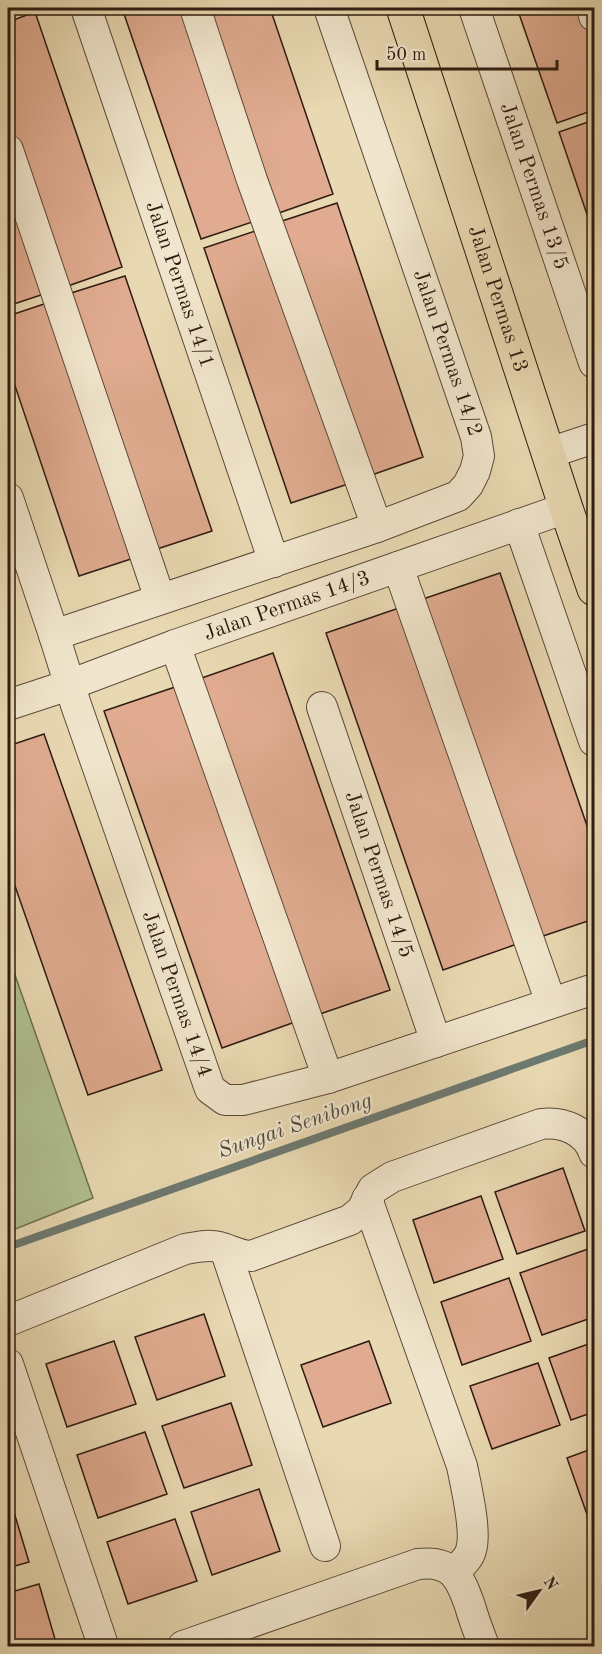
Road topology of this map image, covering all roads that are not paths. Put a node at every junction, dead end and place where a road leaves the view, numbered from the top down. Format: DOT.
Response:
graph roads {
  1 [pos="86,8"];
  2 [pos="195,8"];
  3 [pos="329,8"];
  4 [pos="403,8"];
  5 [pos="474,8"];
  6 [pos="591,8"];
  7 [pos="594,16"];
  8 [pos="8,150"];
  9 [pos="594,363"];
  10 [pos="594,438"];
  11 [pos="549,453"];
  12 [pos="8,498"];
  13 [pos="566,508"];
  14 [pos="519,524"];
  15 [pos="377,527"];
  16 [pos="274,562"];
  17 [pos="398,567"];
  18 [pos="594,589"];
  19 [pos="160,599"];
  20 [pos="54,635"];
  21 [pos="175,645"];
  22 [pos="69,685"];
  23 [pos="8,705"];
  24 [pos="322,707"];
  25 [pos="594,741"];
  26 [pos="594,989"];
  27 [pos="551,1004"];
  28 [pos="436,1042"];
  29 [pos="328,1078"];
  30 [pos="594,1153"];
  31 [pos="367,1199"];
  32 [pos="225,1249"];
  33 [pos="8,1321"];
  34 [pos="8,1364"];
  35 [pos="325,1546"];
  36 [pos="453,1572"];
  37 [pos="102,1642"];
  38 [pos="183,1647"];
  39 [pos="484,1647"];
  1 -- 16 [label="street, Jalan Permas 14/1"];
  2 -- 15 [label="street"];
  3 -- 15 [label="street, Jalan Permas 14/2"];
  4 -- 11 [label="main road, Jalan Permas 13"];
  5 -- 9 [label="street, Jalan Permas 13/5"];
  6 -- 7 [label="street"];
  8 -- 19 [label="street"];
  10 -- 11 [label="street"];
  11 -- 13 [label="main road, Jalan Permas 13"];
  12 -- 20 [label="street, Jalan Permas 14/4"];
  13 -- 14 [label="street, Jalan Permas 14/3"];
  13 -- 18 [label="main road, Jalan Permas 13"];
  14 -- 17 [label="street, Jalan Permas 14/3"];
  14 -- 25 [label="street"];
  15 -- 16 [label="street, Jalan Permas 14/2"];
  16 -- 19 [label="street, Jalan Permas 14/2"];
  17 -- 21 [label="street, Jalan Permas 14/3"];
  17 -- 27 [label="street"];
  19 -- 20 [label="street, Jalan Permas 14/2"];
  20 -- 22 [label="street, Jalan Permas 14/4"];
  21 -- 22 [label="street, Jalan Permas 14/3"];
  21 -- 29 [label="street"];
  22 -- 23 [label="street, Jalan Permas 14/3"];
  22 -- 29 [label="street, Jalan Permas 14/4"];
  24 -- 28 [label="street, Jalan Permas 14/5"];
  26 -- 27 [label="street, Jalan Permas 14/4"];
  27 -- 28 [label="street, Jalan Permas 14/4"];
  28 -- 29 [label="street, Jalan Permas 14/4"];
  30 -- 31 [label="street"];
  31 -- 32 [label="street"];
  31 -- 36 [label="street"];
  32 -- 33 [label="street"];
  32 -- 35 [label="street"];
  34 -- 37 [label="street"];
  36 -- 38 [label="street"];
  36 -- 39 [label="street"];
}
